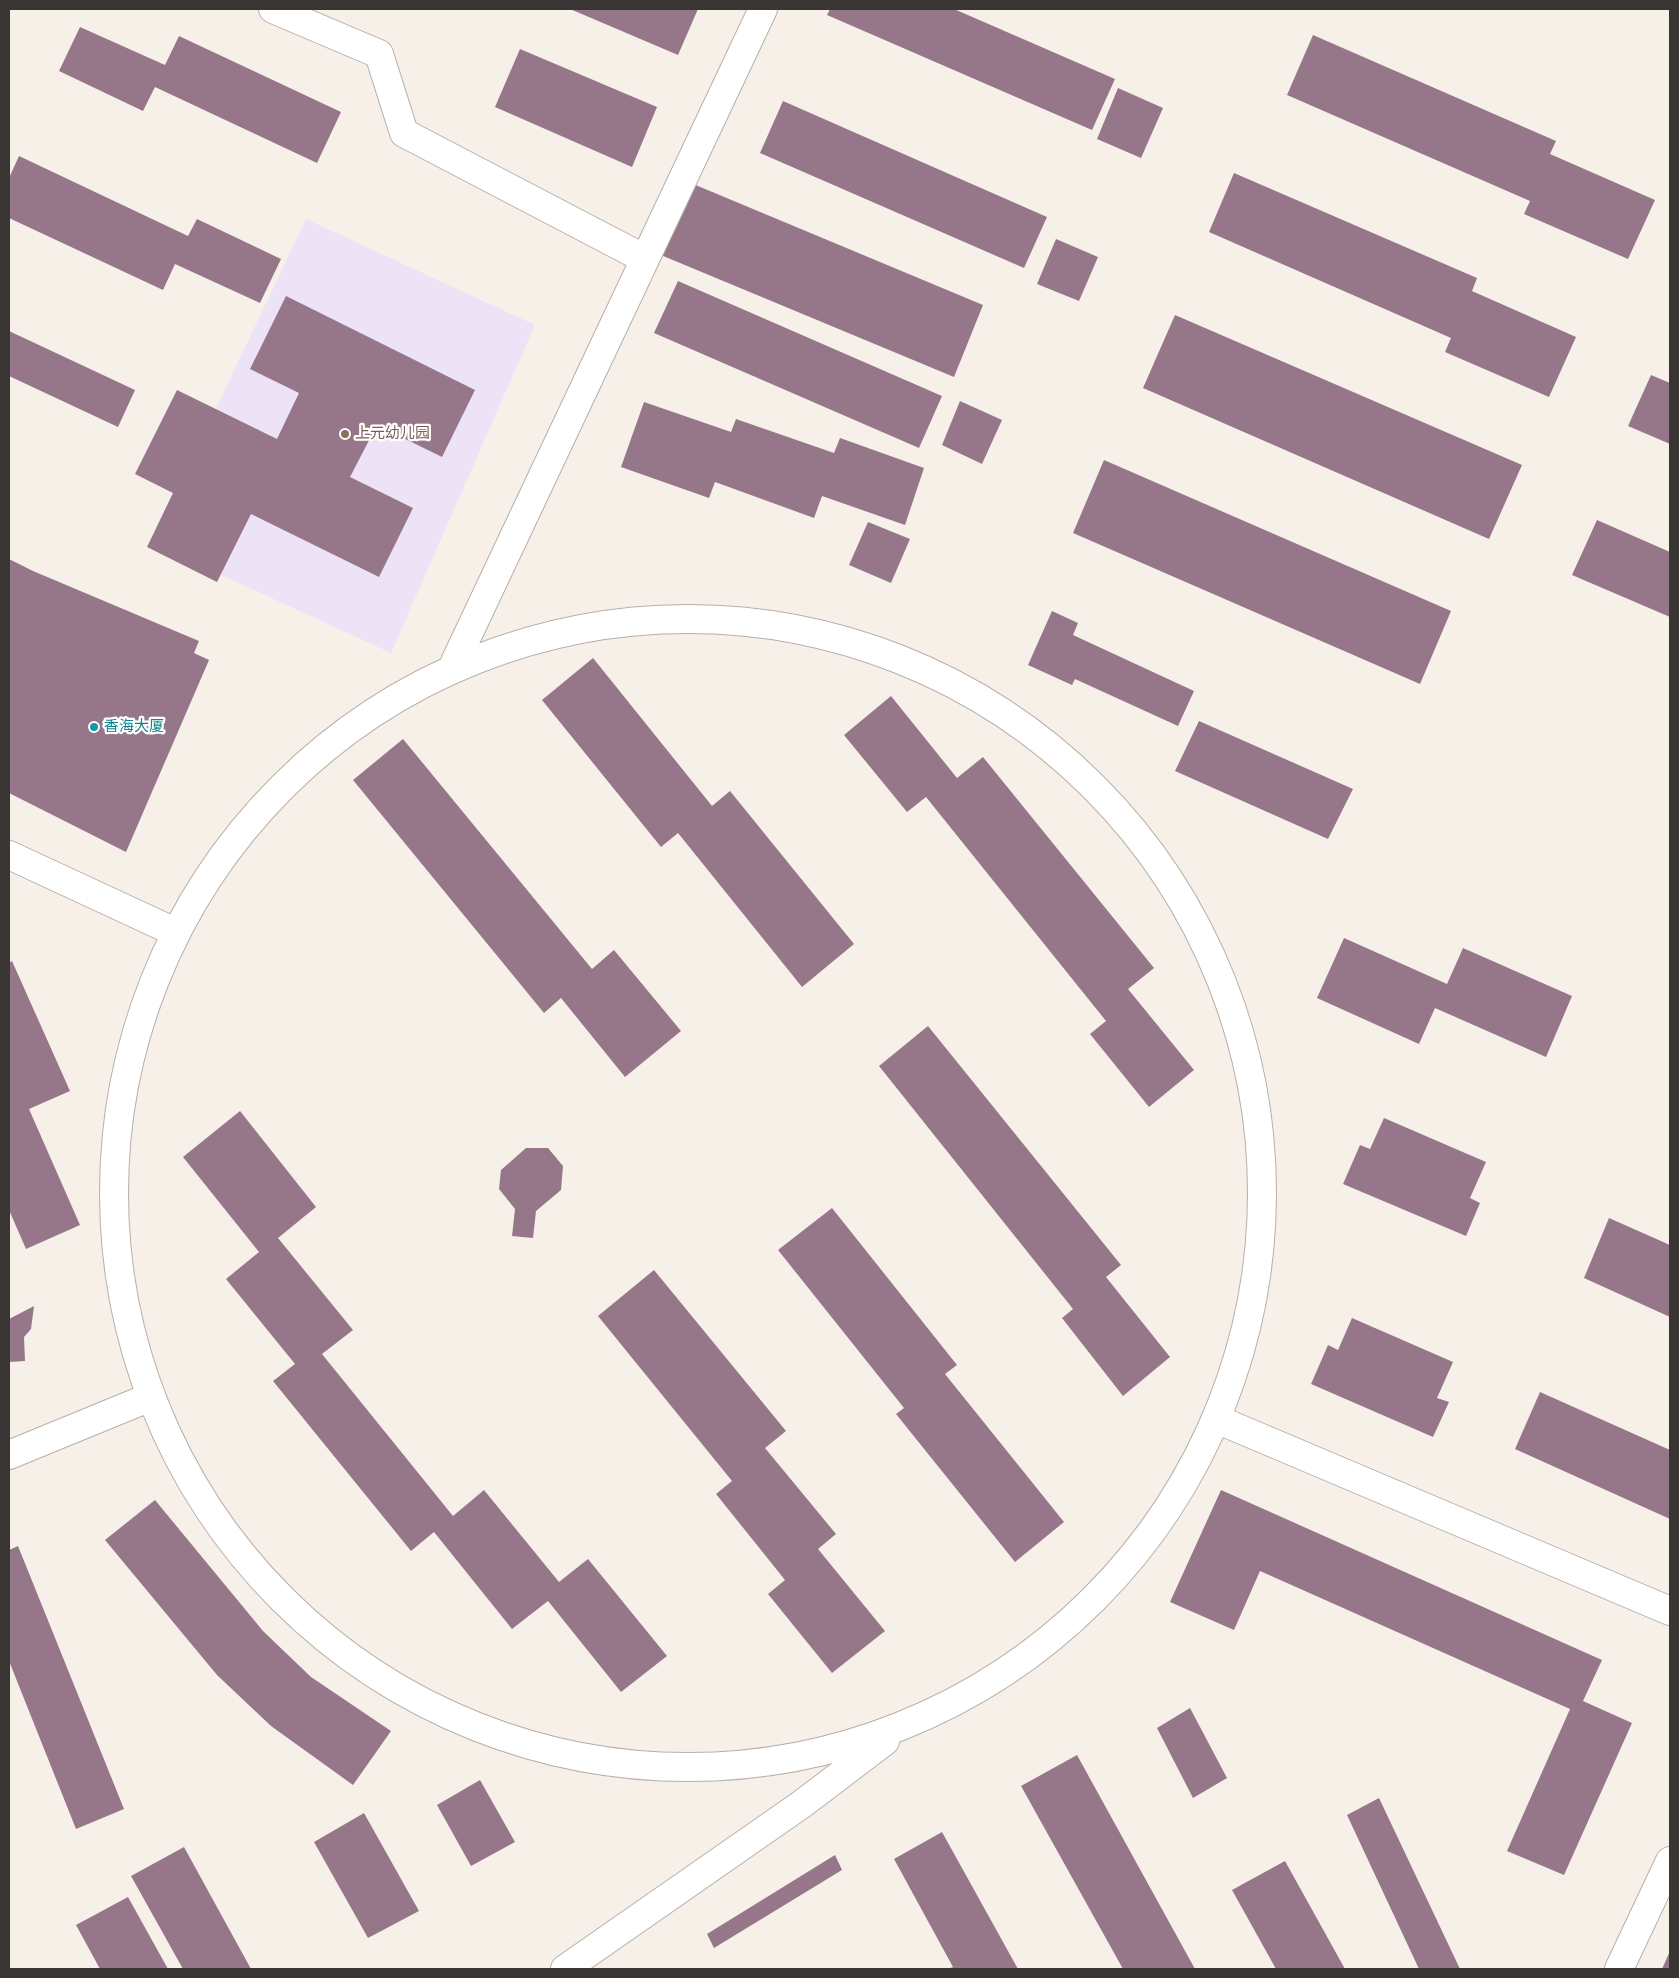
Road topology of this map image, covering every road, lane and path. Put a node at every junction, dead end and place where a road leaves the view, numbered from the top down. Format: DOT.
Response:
graph roads {
  1 [pos="273,9"];
  2 [pos="763,9"];
  3 [pos="645,259"];
  4 [pos="455,662"];
  5 [pos="9,855"];
  6 [pos="175,932"];
  7 [pos="148,1398"];
  8 [pos="1221,1422"];
  9 [pos="9,1455"];
  10 [pos="1670,1611"];
  11 [pos="893,1736"];
  12 [pos="1670,1861"];
  13 [pos="565,1969"];
  14 [pos="1619,1969"];
  1 -- 3 [label="street"];
  2 -- 3 [label="street"];
  3 -- 4 [label="street"];
  4 -- 6 [label="street"];
  4 -- 8 [label="street"];
  5 -- 6 [label="street"];
  6 -- 7 [label="street"];
  7 -- 9 [label="street"];
  7 -- 11 [label="street"];
  8 -- 10 [label="street"];
  8 -- 11 [label="street"];
  11 -- 13 [label="street"];
  12 -- 14 [label="street"];
}
